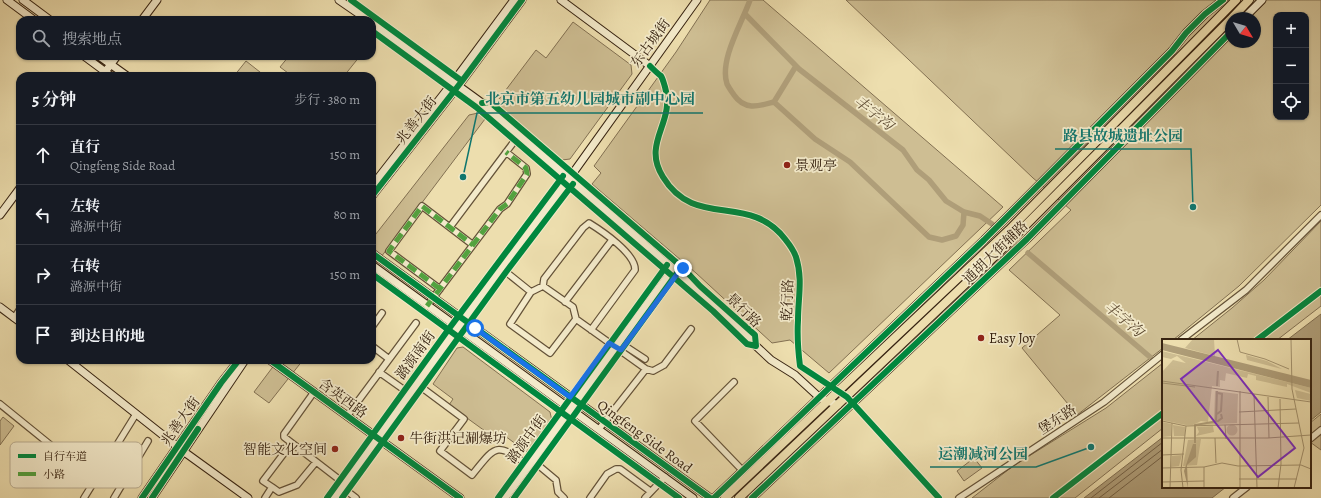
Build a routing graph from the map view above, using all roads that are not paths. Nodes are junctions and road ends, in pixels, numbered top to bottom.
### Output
1 (7, 0) edge
2 (23, 0) edge
3 (157, 0) edge
4 (340, 0) edge
5 (514, 0) edge
6 (522, 0) edge
7 (561, 0) edge
8 (697, 0) edge
9 (1223, 0) edge
10 (1236, 0) edge
11 (1249, 0) edge
12 (1262, 0) edge
13 (1237, 12) edge
14 (1250, 12) edge
15 (29, 16) edge
16 (45, 16) edge
17 (145, 16) edge
18 (362, 16) edge
19 (1225, 24) edge
20 (376, 26) edge
21 (1225, 38) edge
22 (89, 60) edge
23 (105, 60) edge
24 (114, 60) edge
25 (111, 64) junction
26 (650, 66) junction
27 (104, 72) edge
28 (107, 72) edge
29 (122, 72) edge
30 (455, 85) junction
31 (519, 135) junction
32 (506, 152) junction
33 (568, 179) junction
34 (376, 181) edge
35 (376, 191) edge
36 (16, 193) edge
37 (1321, 214) edge
38 (0, 215) edge
39 (450, 227) junction
40 (612, 240) junction
41 (474, 245) junction
42 (376, 256) edge
43 (376, 268) edge
44 (501, 268) junction
45 (673, 269) junction
46 (543, 286) junction
47 (440, 289) junction
48 (531, 292) junction
49 (433, 298) junction
50 (565, 302) junction
51 (427, 306) junction
52 (0, 307) edge
53 (382, 313) dead end
54 (16, 319) edge
55 (576, 319) junction
56 (463, 320) junction
57 (376, 321) edge
58 (416, 323) dead end
59 (458, 328) junction
60 (691, 328) dead end
61 (591, 330) junction
62 (1182, 339) edge
63 (618, 344) junction
64 (376, 349) edge
65 (1162, 355) edge
66 (389, 359) junction
67 (645, 359) dead end
68 (73, 364) edge
69 (236, 364) edge
70 (242, 364) edge
71 (276, 364) edge
72 (646, 369) junction
73 (379, 372) junction
74 (734, 382) dead end
75 (417, 384) junction
76 (314, 392) junction
77 (410, 394) junction
78 (820, 398) junction
79 (576, 401) junction
80 (828, 401) junction
81 (0, 404) edge
82 (838, 405) junction
83 (570, 408) junction
84 (136, 414) junction
85 (347, 416) junction
86 (605, 422) junction
87 (599, 430) junction
88 (1321, 430) edge
89 (377, 438) junction
90 (1311, 438) edge
91 (148, 441) dead end
92 (47, 442) edge
93 (119, 442) edge
94 (291, 444) junction
95 (180, 449) junction
96 (142, 451) edge
97 (316, 462) junction
98 (531, 463) junction
99 (743, 471) junction
100 (665, 477) junction
101 (344, 486) junction
102 (272, 487) junction
103 (90, 488) edge
104 (120, 488) edge
105 (1246, 488) edge
106 (650, 491) junction
107 (558, 492) junction
108 (245, 497) edge
109 (84, 498) edge
110 (114, 498) edge
111 (142, 498) edge
112 (152, 498) edge
113 (265, 498) edge
114 (335, 498) edge
115 (356, 498) edge
116 (460, 498) edge
117 (505, 498) edge
118 (554, 498) edge
119 (564, 498) edge
120 (590, 498) edge
121 (646, 498) edge
122 (693, 498) edge
123 (710, 498) edge
124 (714, 498) edge
125 (726, 498) edge
126 (739, 498) edge
127 (752, 498) edge
128 (959, 498) edge
129 (1233, 498) edge

1 - 15 street
2 - 16 street
3 - 17 street
4 - 18 street
5 - 30 street, 兆善大街
6 - 30 street, 兆善大街
7 - 26 street
8 - 26 street, 东古城街
9 - 78 street, 通胡大街辅路
10 - 80 main road
11 - 13 main road
12 - 14 street
19 - 82 main road
20 - 30 street, 景行路
21 - 127 street, 通胡大街辅路
22 - 27 street
23 - 25 street
24 - 25 street
25 - 28 street
25 - 29 street
26 - 33 street, 东古城街
30 - 31 street, 景行路
30 - 34 street, 兆善大街
30 - 35 street, 兆善大街
31 - 32 street
31 - 33 street, 景行路
32 - 39 street
32 - 41 street
33 - 44 street, 潞源南街
33 - 45 street, 景行路
36 - 38 street
37 - 62 street
39 - 41 street
39 - 47 street
40 - 46 street
40 - 50 street
40 - 61 street
41 - 47 street
42 - 49 street, Qingfeng Side Road
43 - 51 street
44 - 48 street
44 - 56 street, 潞源南街
45 - 63 street, 潞源中街
45 - 78 street, 景行路
46 - 48 street
46 - 50 street
47 - 49 street
48 - 55 street
49 - 51 street
49 - 56 street, Qingfeng Side Road
50 - 55 street
51 - 59 street
52 - 54 street
53 - 57 street
55 - 61 street
56 - 59 street, 潞源南街
56 - 79 street, Qingfeng Side Road
58 - 66 street
59 - 75 street, 潞源南街
59 - 83 street
60 - 72 street
61 - 63 street
63 - 67 street
63 - 72 street
63 - 79 street, 潞源中街
64 - 66 street
65 - 128 street, 堡东路
66 - 73 street
68 - 84 street
69 - 95 street, 兆善大街
70 - 95 street, 兆善大街
71 - 76 street, 含英西路
72 - 86 street
73 - 77 street
73 - 85 street
74 - 99 street
75 - 77 street, 潞源南街
75 - 98 street
76 - 85 street, 含英西路
76 - 94 street
77 - 89 street, 潞源南街
78 - 80 street, 景行路
78 - 99 street, 通胡大街辅路
79 - 83 street, 潞源中街
79 - 86 street, Qingfeng Side Road
80 - 82 street, 景行路
80 - 125 main road
81 - 92 street
82 - 126 main road
83 - 87 street
83 - 98 street, 潞源中街
84 - 93 street
84 - 95 street
85 - 89 street, 含英西路
86 - 87 street
86 - 123 street, Qingfeng Side Road
87 - 100 street
88 - 90 street
89 - 101 street, 潞源南街
89 - 116 street, 含英西路
91 - 96 street
94 - 97 street
94 - 102 street
95 - 108 street
95 - 111 street, 兆善大街
95 - 112 street, 兆善大街
97 - 101 street
97 - 102 street
98 - 107 street
98 - 117 street, 潞源中街
99 - 124 street, 通胡大街辅路
100 - 106 street
100 - 122 street
101 - 114 street, 潞源南街
101 - 115 street
102 - 113 street
103 - 109 street
104 - 110 street
105 - 129 street
106 - 120 street
106 - 121 street
107 - 118 street
107 - 119 street

